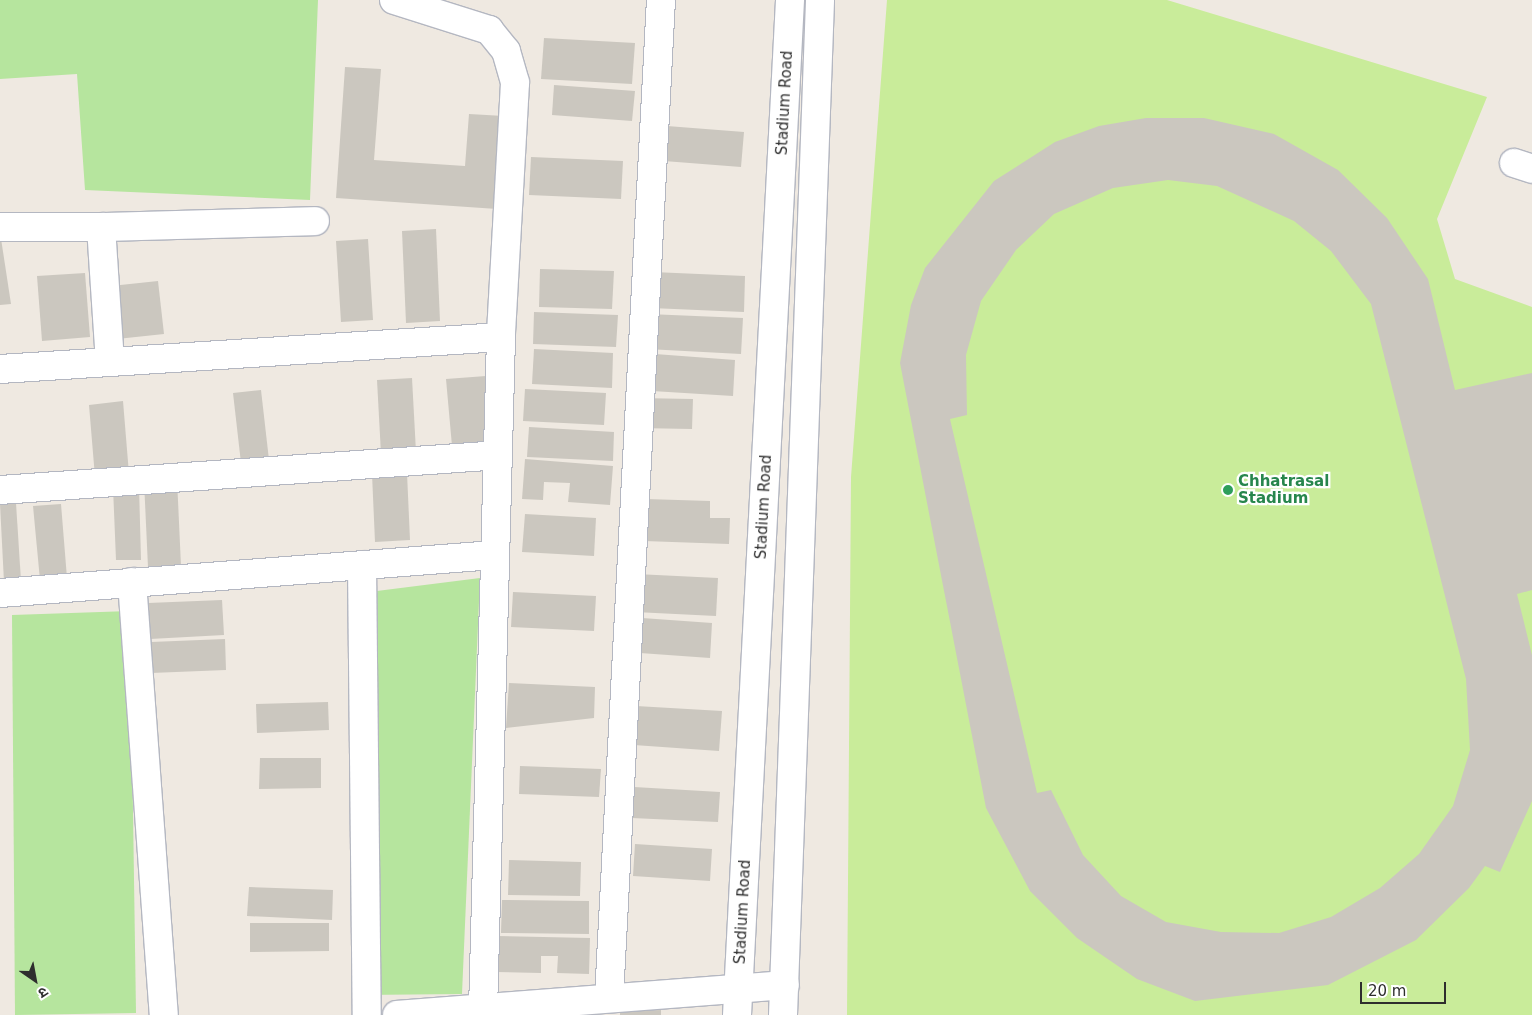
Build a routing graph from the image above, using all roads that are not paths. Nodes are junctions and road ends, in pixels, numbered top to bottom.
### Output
1 (394, 0) edge
2 (661, 0) edge
3 (790, 0) edge
4 (820, 0) edge
5 (315, 221) dead end
6 (0, 227) edge
7 (101, 227) junction
8 (501, 337) junction
9 (110, 362) junction
10 (0, 369) edge
11 (497, 455) junction
12 (0, 490) edge
13 (495, 555) junction
14 (362, 565) junction
15 (132, 582) junction
16 (0, 592) edge
17 (785, 985) junction
18 (739, 987) junction
19 (609, 998) junction
20 (483, 1009) junction
21 (164, 1015) edge
22 (367, 1015) edge
23 (397, 1015) edge
24 (737, 1015) edge
25 (783, 1015) edge

1 - 8 street
2 - 19 street
3 - 18 street, Stadium Road
4 - 17 street, Stadium Road
5 - 7 street
6 - 7 street
7 - 9 street
8 - 9 street
8 - 11 street
9 - 10 street
11 - 12 street
11 - 13 street
13 - 14 street
13 - 20 street
14 - 15 street
14 - 22 street
15 - 16 street
15 - 21 street
17 - 18 street
17 - 25 street, Stadium Road
18 - 19 street
18 - 24 street, Stadium Road
19 - 20 street
20 - 23 street

